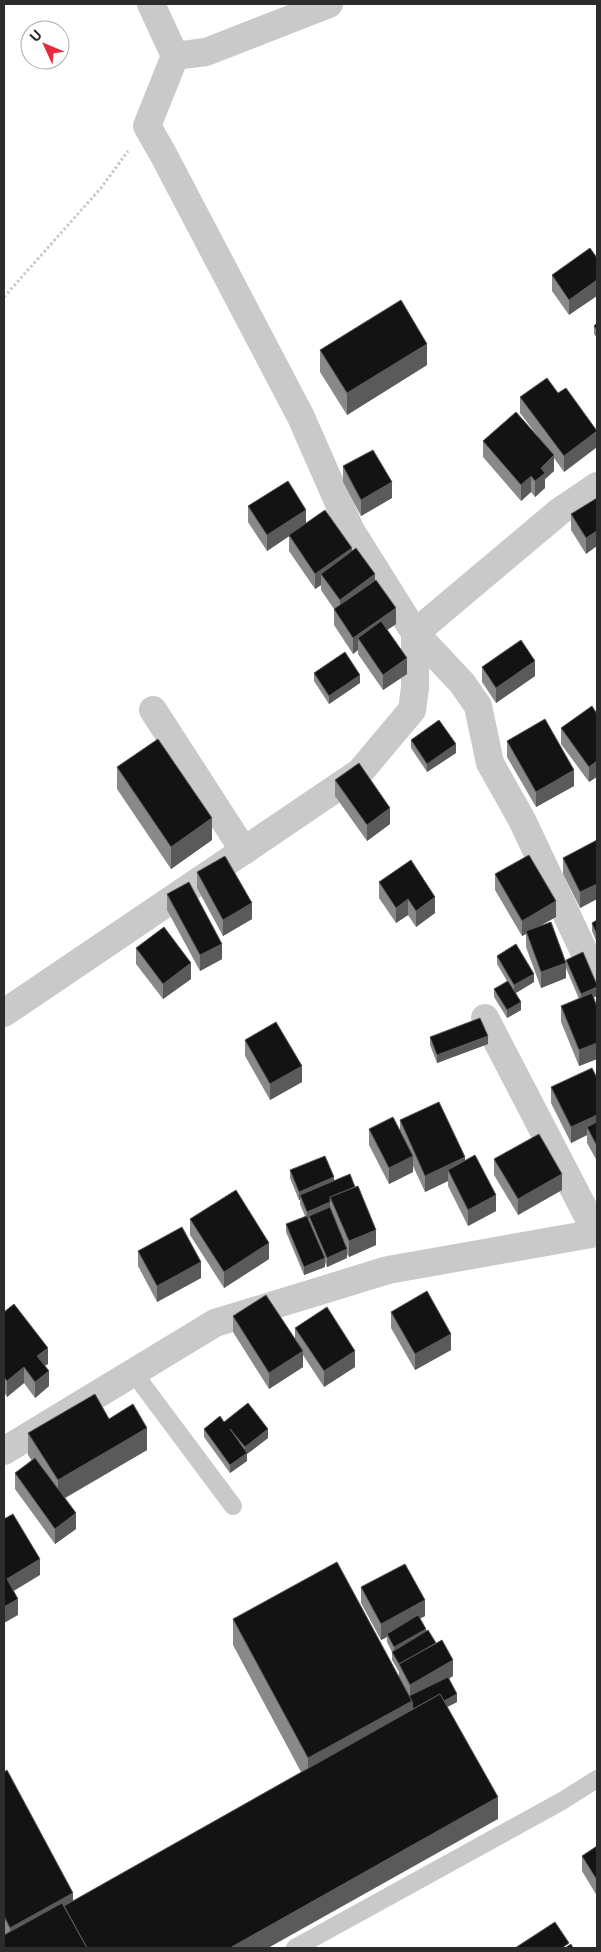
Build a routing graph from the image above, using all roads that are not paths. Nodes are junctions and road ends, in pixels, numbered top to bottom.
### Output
1 (151, 4) edge
2 (329, 4) edge
3 (175, 56) junction
4 (597, 486) edge
5 (415, 633) junction
6 (154, 710) dead end
7 (244, 851) junction
8 (597, 979) edge
9 (4, 1013) edge
10 (485, 1018) dead end
11 (596, 1232) edge
12 (133, 1372) junction
13 (4, 1451) edge
14 (233, 1506) dead end
15 (597, 1779) edge
16 (295, 1948) edge

1 - 3 street
2 - 3 street
3 - 5 street
4 - 5 street
5 - 7 street
5 - 8 street
6 - 7 street
7 - 9 street
10 - 11 street
11 - 12 street
12 - 13 street
12 - 14 lane
15 - 16 lane

